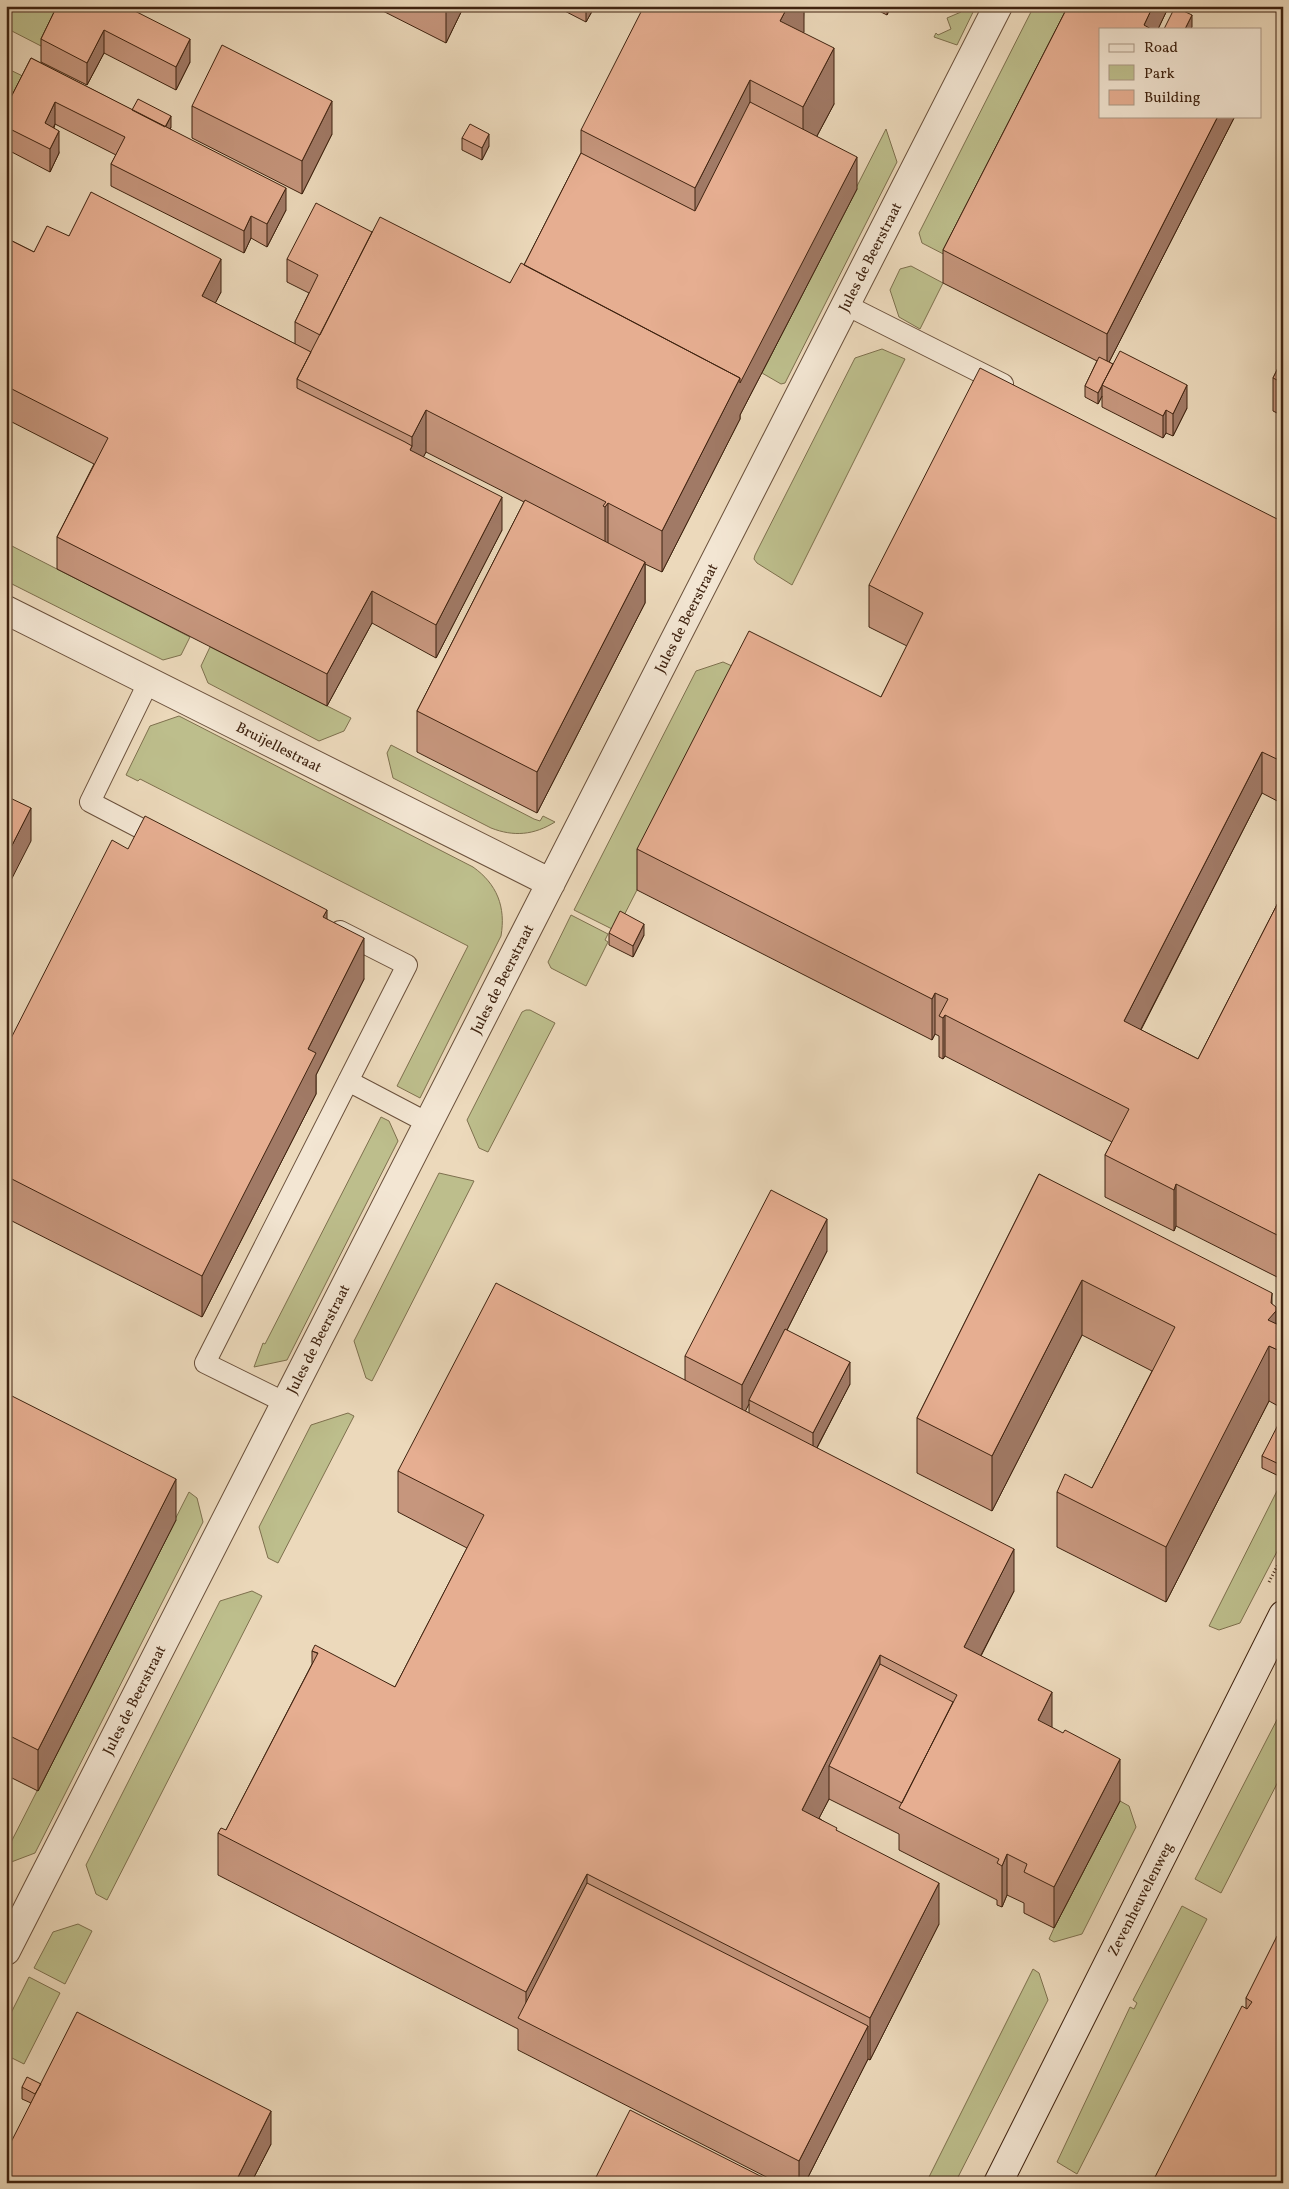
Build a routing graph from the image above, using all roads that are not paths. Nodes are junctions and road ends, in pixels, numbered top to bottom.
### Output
1 (998, 6) edge
2 (846, 305) junction
3 (1018, 391) edge
4 (6, 610) edge
5 (149, 682) junction
6 (178, 847) edge
7 (551, 883) junction
8 (327, 924) edge
9 (348, 1081) junction
10 (428, 1123) junction
11 (286, 1403) junction
12 (1283, 1615) edge
13 (6, 1951) edge
14 (998, 2183) edge

1 - 2 street, Jules de Beerstraat
2 - 3 lane
2 - 7 street, Jules de Beerstraat
4 - 5 street, Bruijellestraat
5 - 6 lane
5 - 7 street, Bruijellestraat
7 - 10 street, Jules de Beerstraat
8 - 9 lane
9 - 10 lane
9 - 11 lane
10 - 11 street, Jules de Beerstraat
11 - 13 street, Jules de Beerstraat
12 - 14 street, Zevenheuvelenweg

